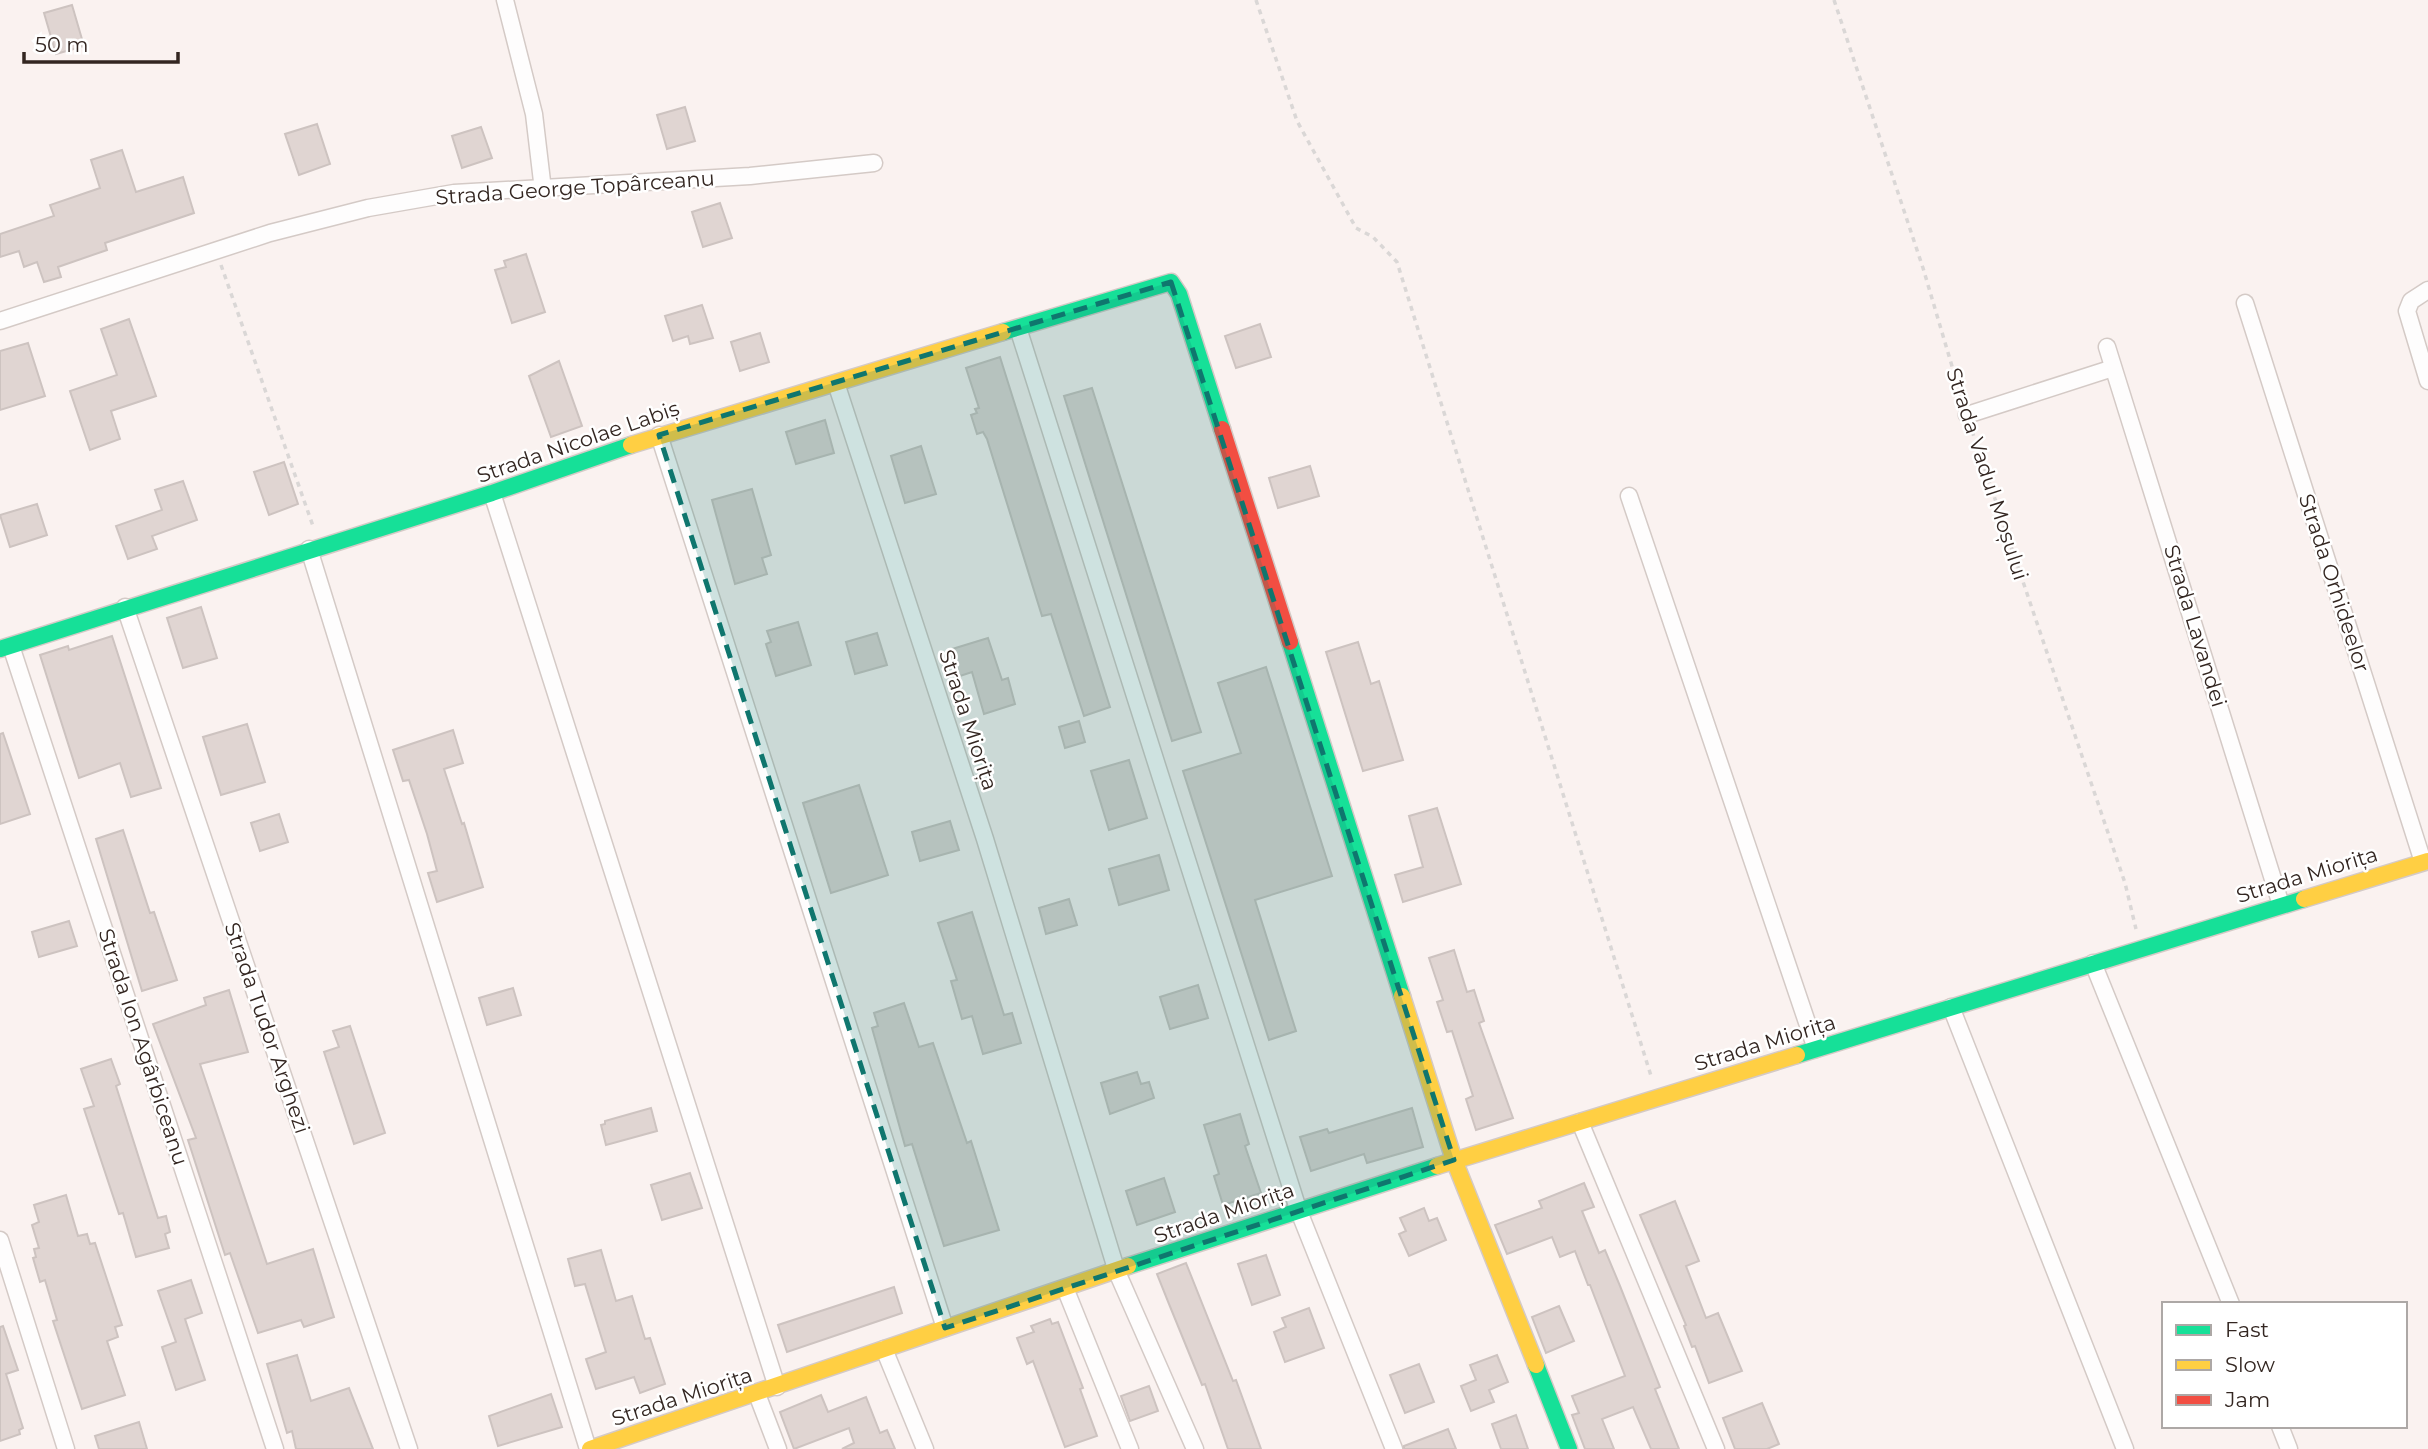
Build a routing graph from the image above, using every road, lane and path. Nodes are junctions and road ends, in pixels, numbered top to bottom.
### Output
1 (505, 0) edge
2 (1256, 0) edge
3 (1834, 0) edge
4 (874, 163) dead end
5 (543, 190) junction
6 (216, 250) junction
7 (2428, 290) edge
8 (2245, 303) dead end
9 (0, 321) edge
10 (1018, 328) junction
11 (2107, 348) dead end
12 (2113, 368) junction
13 (2428, 381) edge
14 (836, 383) junction
15 (1967, 415) junction
16 (659, 435) junction
17 (492, 493) junction
18 (1629, 496) dead end
19 (314, 547) junction
20 (125, 607) junction
21 (6, 648) edge
22 (2425, 862) edge
23 (2281, 905) junction
24 (2140, 948) junction
25 (2093, 963) junction
26 (1951, 1007) junction
27 (1816, 1049) junction
28 (1658, 1098) junction
29 (1580, 1122) junction
30 (1454, 1160) junction
31 (1298, 1209) junction
32 (0, 1240) edge
33 (1117, 1272) junction
34 (1065, 1288) junction
35 (2230, 1302) edge
36 (944, 1328) junction
37 (884, 1349) junction
38 (777, 1388) junction
39 (757, 1394) junction
40 (2281, 1428) edge
41 (630, 1443) edge
42 (66, 1449) edge
43 (275, 1449) edge
44 (410, 1449) edge
45 (589, 1449) edge
46 (779, 1449) edge
47 (925, 1449) edge
48 (1130, 1449) edge
49 (1195, 1449) edge
50 (1394, 1449) edge
51 (1569, 1449) edge
52 (1716, 1449) edge
53 (2125, 1449) edge
54 (2289, 1449) edge

1 - 5 street
2 - 28 path
3 - 15 path, Strada Vadul Moșului
4 - 5 street, Strada George Topârceanu
5 - 6 street, Strada George Topârceanu
6 - 9 street, Strada George Topârceanu
6 - 19 path
7 - 13 street
8 - 22 street, Strada Orhideelor
10 - 14 street, Strada Nicolae Labiș
10 - 30 street, Strada Nicolae Labiș
10 - 31 street
11 - 12 street, Strada Lavandei
12 - 15 street
12 - 23 street, Strada Lavandei
14 - 16 street, Strada Nicolae Labiș
14 - 33 street, Strada Miorița
15 - 24 path, Strada Vadul Moșului
16 - 17 street, Strada Nicolae Labiș
16 - 36 street
17 - 19 street, Strada Nicolae Labiș
17 - 38 street
18 - 27 street
19 - 20 street, Strada Nicolae Labiș
19 - 45 street
20 - 21 street, Strada Nicolae Labiș
20 - 44 street, Strada Tudor Arghezi
21 - 43 street, Strada Ion Agârbiceanu
22 - 23 street, Strada Miorița
23 - 24 street, Strada Miorița
24 - 25 street, Strada Miorița
25 - 26 street, Strada Miorița
25 - 35 street
26 - 27 street, Strada Miorița
26 - 53 street
27 - 28 street, Strada Miorița
28 - 29 street, Strada Miorița
29 - 30 street, Strada Miorița
29 - 52 street
30 - 31 street, Strada Miorița
30 - 51 street
31 - 33 street, Strada Miorița
31 - 50 street
32 - 42 street
33 - 34 street, Strada Miorița
33 - 49 street, Strada Miorița
34 - 36 street, Strada Miorița
34 - 48 street
36 - 37 street, Strada Miorița
37 - 38 street, Strada Miorița
37 - 47 street
38 - 39 street, Strada Miorița
39 - 41 street, Strada Miorița
39 - 46 street
40 - 54 street
41 - 45 street, Strada Miorița

